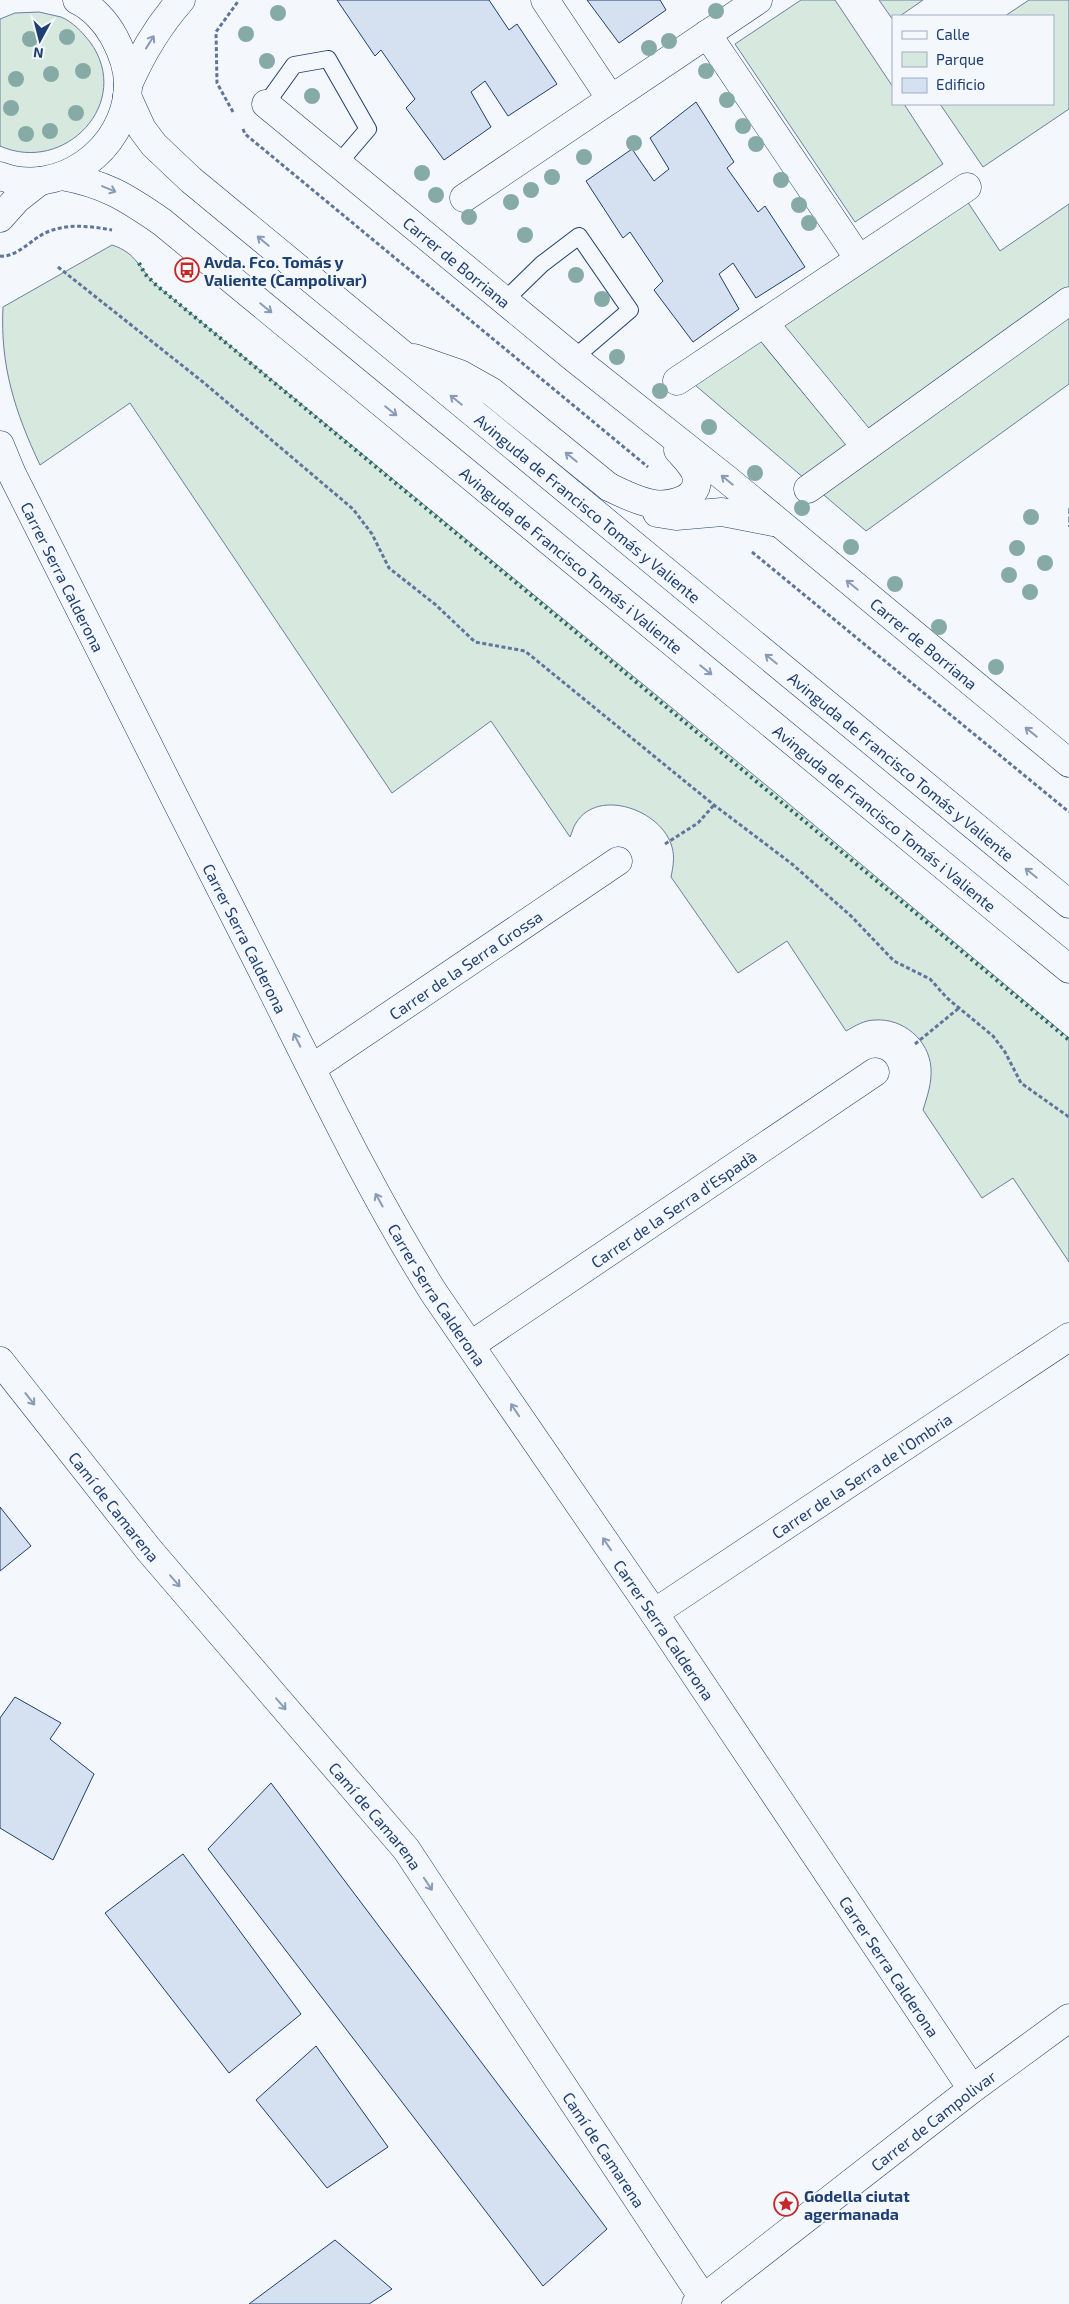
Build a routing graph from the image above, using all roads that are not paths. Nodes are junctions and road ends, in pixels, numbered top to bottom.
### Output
1 (77, 0) edge
2 (181, 0) edge
3 (545, 0) edge
4 (758, 0) edge
5 (707, 34) junction
6 (128, 91) junction
7 (611, 99) junction
8 (266, 104) joint
9 (338, 164) junction
10 (0, 176) edge
11 (51, 179) junction
12 (967, 187) dead end
13 (464, 198) dead end
14 (0, 218) edge
15 (859, 259) junction
16 (504, 301) junction
17 (1069, 301) edge
18 (764, 323) junction
19 (392, 348) junction
20 (574, 358) junction
21 (677, 381) dead end
22 (648, 418) junction
23 (0, 445) edge
24 (866, 447) junction
25 (609, 487) junction
26 (808, 489) dead end
27 (779, 524) junction
28 (1069, 763) edge
29 (618, 861) dead end
30 (1069, 904) edge
31 (1069, 969) edge
32 (312, 1068) junction
33 (875, 1072) dead end
34 (1069, 1337) edge
35 (471, 1345) junction
36 (0, 1361) edge
37 (654, 1613) junction
38 (1069, 2018) edge
39 (972, 2089) junction
40 (702, 2302) edge

1 - 6 street
6 -> 2 street
3 - 7 street
4 - 5 street
5 - 7 street
5 - 15 street
6 - 11 street
19 -> 6 street, Avinguda de Francisco Tomás y Valiente
7 - 13 street
8 - 9 street, Carrer de Borriana
8 - 9 lane
9 - 16 street, Carrer de Borriana
10 - 11 street, Avinguda de Francisco Tomás i Valiente
11 - 14 street
11 -> 31 street, Avinguda de Francisco Tomás i Valiente
12 - 15 street
15 - 18 street
16 - 20 street, Carrer de Borriana
16 - 20 lane
17 - 24 street
18 - 21 street
18 - 24 street
25 -> 19 street
30 -> 19 street, Avinguda de Francisco Tomás y Valiente
20 - 22 street, Carrer de Borriana
22 - 25 street, Carrer de Borriana
27 -> 22 street, Carrer de Borriana
32 -> 23 street, Carrer Serra Calderona
24 - 26 street
25 - 27 street, Carrer de Borriana
28 -> 27 street, Carrer de Borriana
29 - 32 street, Carrer de la Serra Grossa
35 -> 32 street, Carrer Serra Calderona
33 - 35 street, Carrer de la Serra d'Espadà
34 - 37 street, Carrer de la Serra de l’Ombria
37 -> 35 street, Carrer Serra Calderona
36 -> 40 street, Camí de Camarena
37 - 39 street, Carrer Serra Calderona
38 - 39 street, Carrer de Campolivar
39 - 40 street, Carrer de Campolivar

